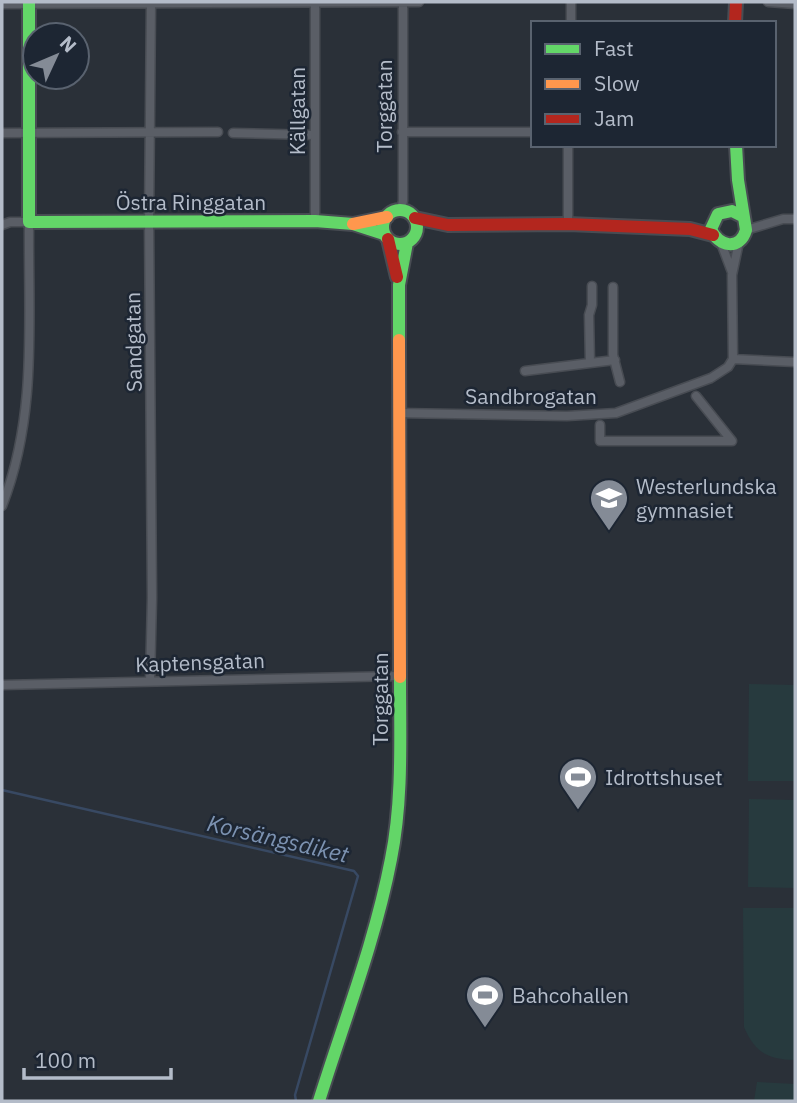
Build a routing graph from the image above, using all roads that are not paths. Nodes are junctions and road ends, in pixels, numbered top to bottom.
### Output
1 (29, 2) edge
2 (151, 2) edge
3 (315, 2) edge
4 (403, 2) edge
5 (419, 2) edge
6 (571, 2) edge
7 (736, 2) edge
8 (768, 2) edge
9 (2, 4) edge
10 (795, 4) edge
11 (571, 21) edge
12 (736, 21) edge
13 (150, 131) junction
14 (218, 132) dead end
15 (402, 132) junction
16 (531, 132) edge
17 (2, 133) edge
18 (233, 133) dead end
19 (27, 134) junction
20 (314, 135) junction
21 (568, 147) edge
22 (736, 147) edge
23 (738, 180) junction
24 (401, 209) junction
25 (720, 213) junction
26 (387, 216) junction
27 (742, 216) junction
28 (415, 218) junction
29 (795, 219) edge
30 (149, 221) junction
31 (315, 221) junction
32 (29, 222) junction
33 (353, 224) junction
34 (568, 224) junction
35 (2, 225) edge
36 (448, 225) junction
37 (690, 229) junction
38 (743, 236) junction
39 (386, 237) junction
40 (717, 239) junction
41 (411, 240) junction
42 (732, 275) junction
43 (399, 285) junction
44 (592, 286) dead end
45 (613, 287) dead end
46 (733, 359) junction
47 (615, 360) junction
48 (795, 362) edge
49 (590, 363) junction
50 (525, 371) dead end
51 (620, 382) dead end
52 (696, 396) dead end
53 (399, 413) junction
54 (600, 425) dead end
55 (2, 506) edge
56 (399, 676) junction
57 (150, 681) junction
58 (2, 685) edge
59 (318, 1101) edge

1 - 2 street
1 - 9 street
1 - 19 street
2 - 3 street
2 - 13 street, Sandgatan
3 - 4 street
3 - 20 street, Källgatan
4 - 5 street
4 - 15 street, Torggatan
6 - 11 street
7 - 12 street
8 - 10 street
13 - 14 street
13 - 19 street
13 - 30 street, Sandgatan
15 - 16 street
15 - 24 street, Torggatan
17 - 19 street
18 - 20 street
19 - 32 street
20 - 31 street, Källgatan
21 - 34 street
22 - 23 street
23 - 25 street
23 - 27 street
24 - 26 street
24 - 28 street
25 - 27 street
25 - 37 street
25 - 40 street
26 - 33 street, Östra Ringgatan
26 - 39 street
27 - 38 street
28 - 36 street
28 - 41 street
29 - 38 street
30 - 31 street, Östra Ringgatan
30 - 32 street, Östra Ringgatan
30 - 57 street, Sandgatan
31 - 33 street, Östra Ringgatan
32 - 35 street
32 - 55 street
33 - 39 street, Östra Ringgatan
34 - 36 street
34 - 37 street
36 - 41 street
37 - 40 street
38 - 40 street
38 - 42 street
39 - 41 street
39 - 43 street, Torggatan
40 - 42 street
41 - 43 street, Torggatan
42 - 46 street
43 - 53 street, Torggatan
44 - 49 street
45 - 47 street
46 - 48 street
46 - 53 street, Sandbrogatan
47 - 49 street
47 - 51 street
49 - 50 street
52 - 54 street
53 - 56 street, Torggatan
56 - 57 street, Kaptensgatan
56 - 59 street, Torggatan
57 - 58 street, Kaptensgatan

